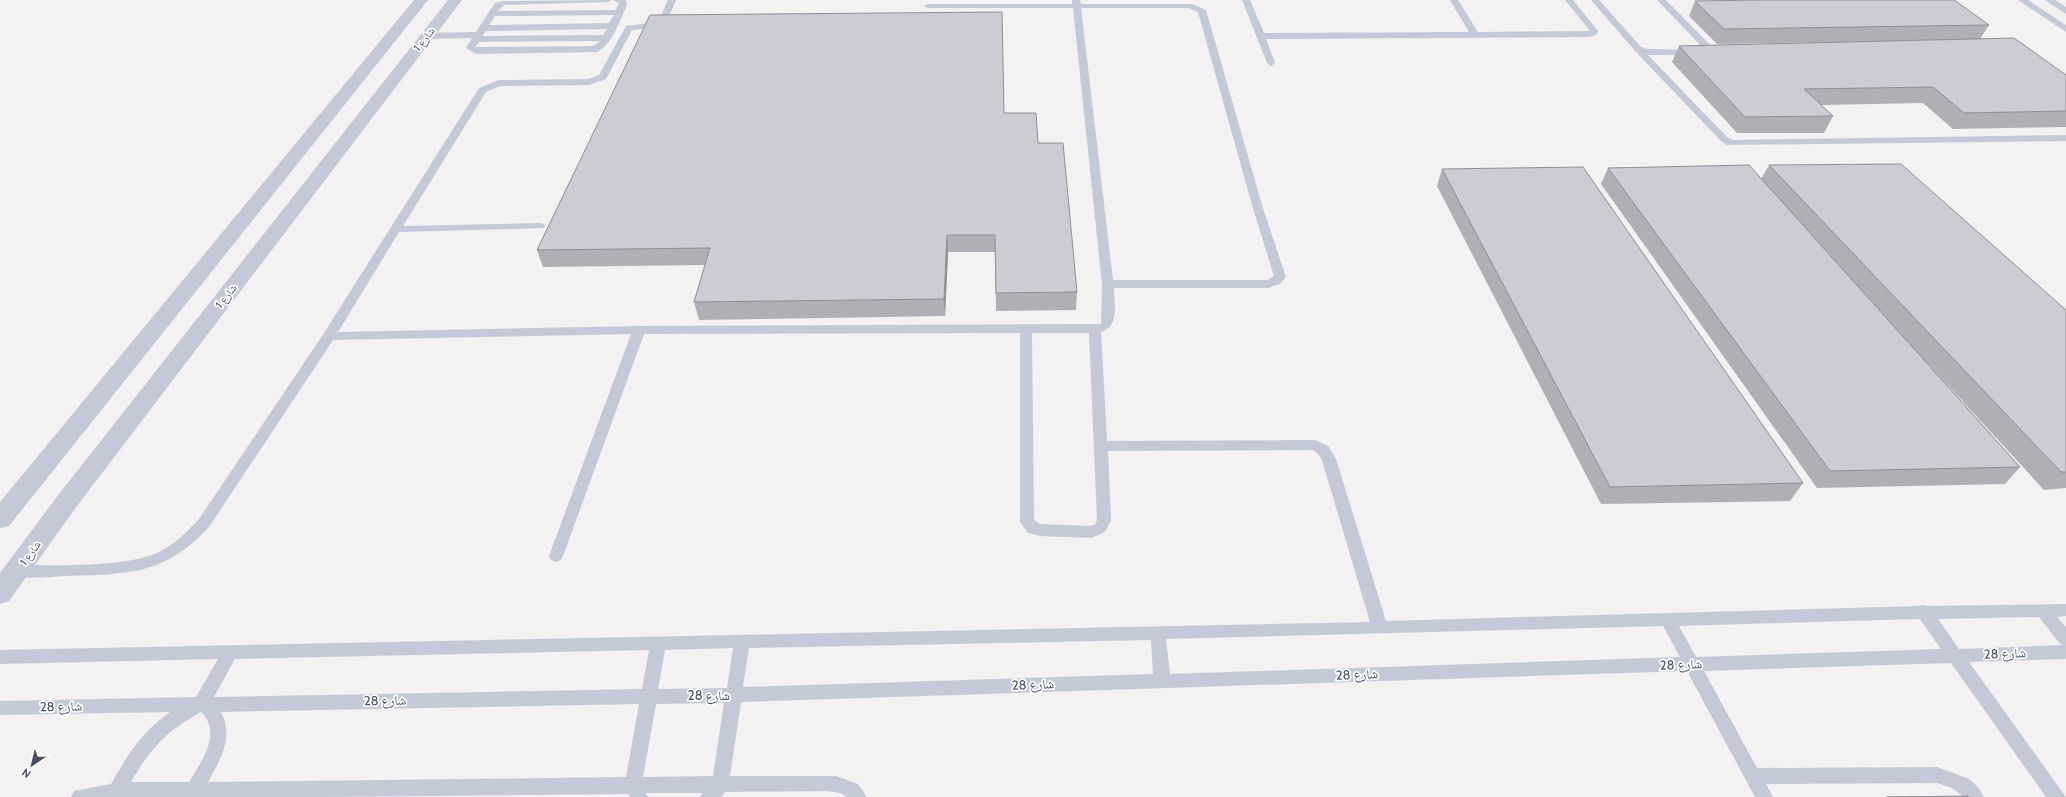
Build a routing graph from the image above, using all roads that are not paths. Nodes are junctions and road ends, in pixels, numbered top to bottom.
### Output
1 (421, 0) edge
2 (455, 0) edge
3 (608, 0) edge
4 (619, 0) edge
5 (672, 0) edge
6 (1246, 0) edge
7 (1454, 0) edge
8 (1569, 0) edge
9 (1595, 0) edge
10 (1661, 0) edge
11 (2022, 0) edge
12 (2049, 0) edge
13 (1050, 3) edge
14 (1076, 3) edge
15 (928, 6) dead end
16 (2066, 11) edge
17 (620, 12) junction
18 (492, 14) junction
19 (613, 26) junction
20 (2066, 30) edge
21 (479, 34) junction
22 (1475, 35) junction
23 (427, 36) junction
24 (1259, 36) junction
25 (1638, 49) junction
26 (1271, 63) dead end
27 (2066, 138) edge
28 (540, 226) dead end
29 (396, 228) junction
30 (1108, 284) junction
31 (1026, 329) junction
32 (1095, 329) junction
33 (639, 330) junction
34 (329, 336) junction
35 (1100, 446) junction
36 (0, 519) edge
37 (556, 556) dead end
38 (8, 572) edge
39 (0, 593) edge
40 (2043, 610) junction
41 (2066, 610) edge
42 (1923, 611) junction
43 (1668, 621) junction
44 (1380, 628) junction
45 (1158, 633) junction
46 (2066, 639) edge
47 (742, 641) junction
48 (658, 644) junction
49 (230, 652) junction
50 (2066, 652) edge
51 (1954, 655) junction
52 (0, 657) edge
53 (1691, 664) junction
54 (1162, 680) junction
55 (649, 695) junction
56 (735, 695) junction
57 (202, 703) junction
58 (0, 708) edge
59 (1753, 776) junction
60 (116, 791) junction
61 (193, 791) junction
62 (714, 791) edge
63 (636, 792) edge
64 (80, 797) edge
65 (858, 797) edge
66 (1764, 797) edge
67 (1975, 797) edge
68 (2057, 797) edge

1 - 36 street
2 - 23 street, شارع 1
3 - 18 lane
4 - 17 lane
5 - 29 lane
6 - 24 lane
7 - 22 lane
8 - 22 lane
9 - 25 lane
10 - 25 lane
11 - 20 lane
12 - 16 lane
13 - 14 lane
13 - 15 lane
14 - 30 lane
14 - 30 lane
17 - 18 lane
17 - 19 lane
18 - 21 lane
19 - 21 lane
19 - 21 lane
21 - 23 lane
22 - 24 lane
23 - 38 street, شارع 1
24 - 26 lane
25 - 27 lane
28 - 29 lane
29 - 34 lane
30 - 32 lane
31 - 32 lane
31 - 33 lane
31 - 35 lane
32 - 35 lane
33 - 34 lane
33 - 37 lane
34 - 38 lane
35 - 44 lane
38 - 39 street, شارع 1
40 - 41 lane
40 - 42 lane
40 - 46 lane
42 - 43 lane
42 - 51 lane
43 - 44 lane
43 - 53 lane
44 - 45 lane
45 - 47 lane
45 - 54 lane
47 - 48 lane
47 - 56 lane
48 - 49 lane
48 - 55 lane
49 - 52 lane
49 - 57 lane
50 - 51 lane, شارع 28
51 - 53 lane, شارع 28
51 - 68 lane
53 - 54 lane, شارع 28
53 - 59 lane
54 - 56 lane, شارع 28
55 - 56 lane, شارع 28
55 - 57 lane, شارع 28
55 - 63 lane
56 - 62 lane
57 - 58 lane, شارع 28
57 - 60 lane
57 - 61 lane
59 - 66 lane
59 - 67 lane
60 - 61 lane
60 - 64 lane
61 - 63 lane
62 - 63 lane
62 - 65 lane

